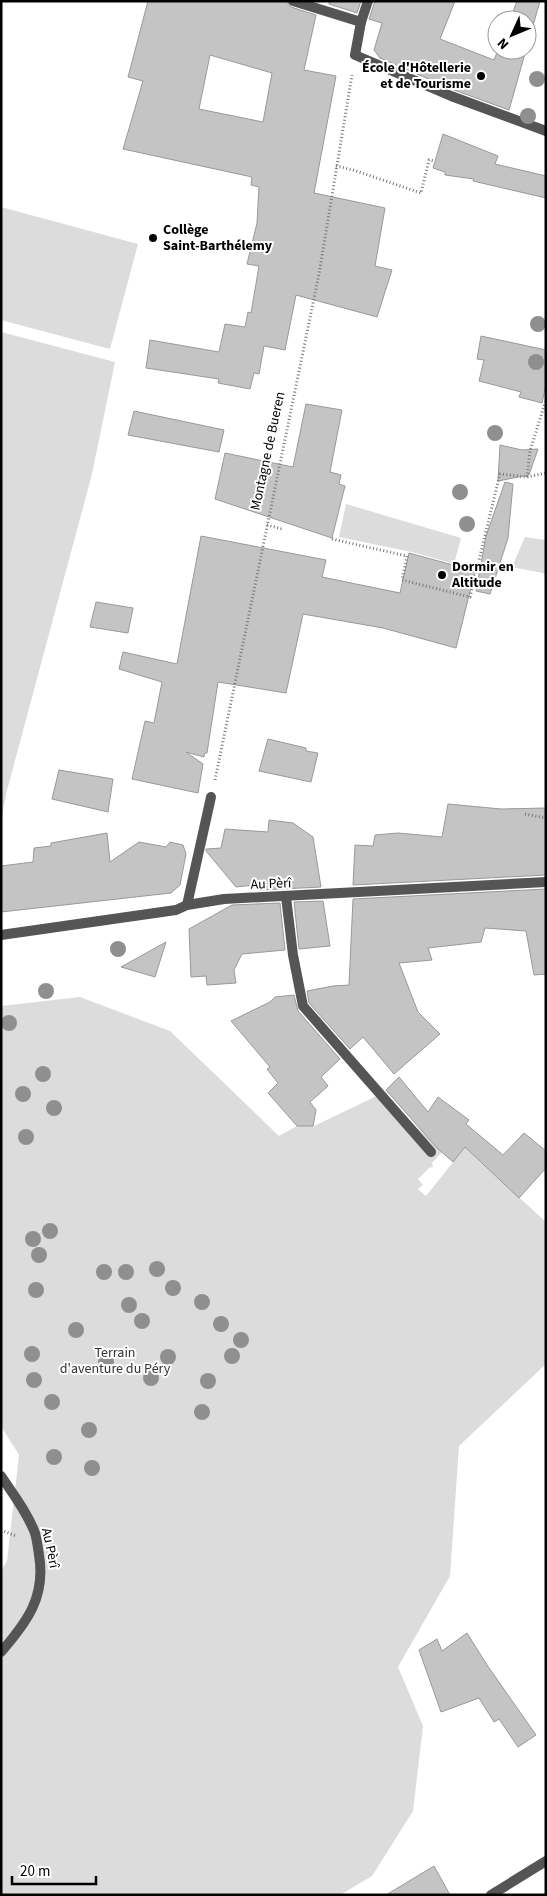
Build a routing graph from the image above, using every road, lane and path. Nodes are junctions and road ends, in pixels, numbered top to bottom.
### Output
1 (292, 1) edge
2 (368, 1) edge
3 (361, 22) junction
4 (355, 54) junction
5 (546, 131) edge
6 (435, 161) dead end
7 (336, 166) junction
8 (546, 400) edge
9 (546, 473) edge
10 (527, 476) junction
11 (267, 525) junction
12 (282, 529) dead end
13 (332, 539) dead end
14 (211, 797) joint
15 (526, 814) dead end
16 (546, 818) edge
17 (546, 882) edge
18 (286, 897) junction
19 (187, 905) junction
20 (1, 935) edge
21 (431, 1152) dead end
22 (1, 1476) edge
23 (1, 1652) edge
24 (546, 1861) edge
25 (491, 1895) edge

1 - 3 street
2 - 3 street
3 - 4 street
4 - 5 street
4 - 7 path, Montagne de Bueren
6 - 7 path
7 - 11 path, Montagne de Bueren
8 - 10 path
9 - 10 path
10 - 13 path
11 - 12 path
11 - 14 path, Montagne de Bueren
14 - 19 street
15 - 16 path
17 - 18 street, Au Pèrî
18 - 19 street, Au Pèrî
18 - 21 street
19 - 20 street, Au Pèrî
22 - 23 street, Au Pèrî
24 - 25 street

